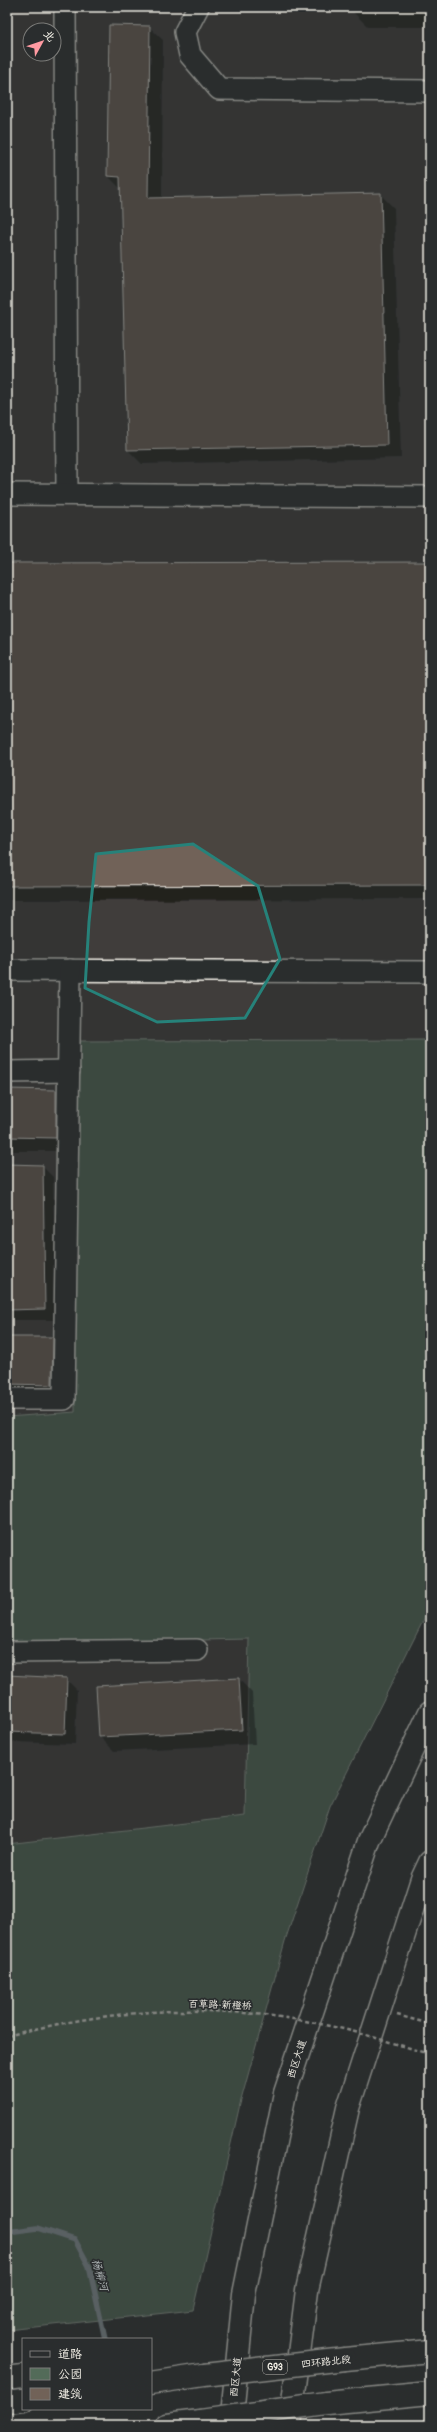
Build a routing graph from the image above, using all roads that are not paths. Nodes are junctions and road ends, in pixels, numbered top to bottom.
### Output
1 (65, 7) edge
2 (198, 7) edge
3 (430, 91) edge
4 (7, 494) edge
5 (67, 494) junction
6 (430, 496) edge
7 (7, 970) edge
8 (70, 970) junction
9 (430, 972) edge
10 (69, 1071) junction
11 (7, 1072) edge
12 (7, 1399) edge
13 (197, 1650) dead end
14 (7, 1652) edge
15 (430, 1712) edge
16 (430, 1862) edge
17 (430, 2351) edge
18 (152, 2375) edge
19 (22, 2376) edge
20 (204, 2376) junction
21 (7, 2378) edge
22 (152, 2383) edge
23 (430, 2393) edge
24 (22, 2400) edge
25 (7, 2402) edge
26 (167, 2425) edge
27 (231, 2425) edge
28 (290, 2425) edge

1 - 5 street
2 - 3 street
4 - 5 street
5 - 6 street
7 - 8 street
8 - 9 street
8 - 10 street
10 - 11 street
10 - 12 street
13 - 14 street
15 - 27 main road, 西区大道
16 - 28 main road
17 - 20 main road, 四环路北段 / G93, bridge
18 - 20 main road
19 - 21 main road
20 - 22 main road, 四环路北段 / G93
23 - 26 main road, bridge
24 - 25 main road

